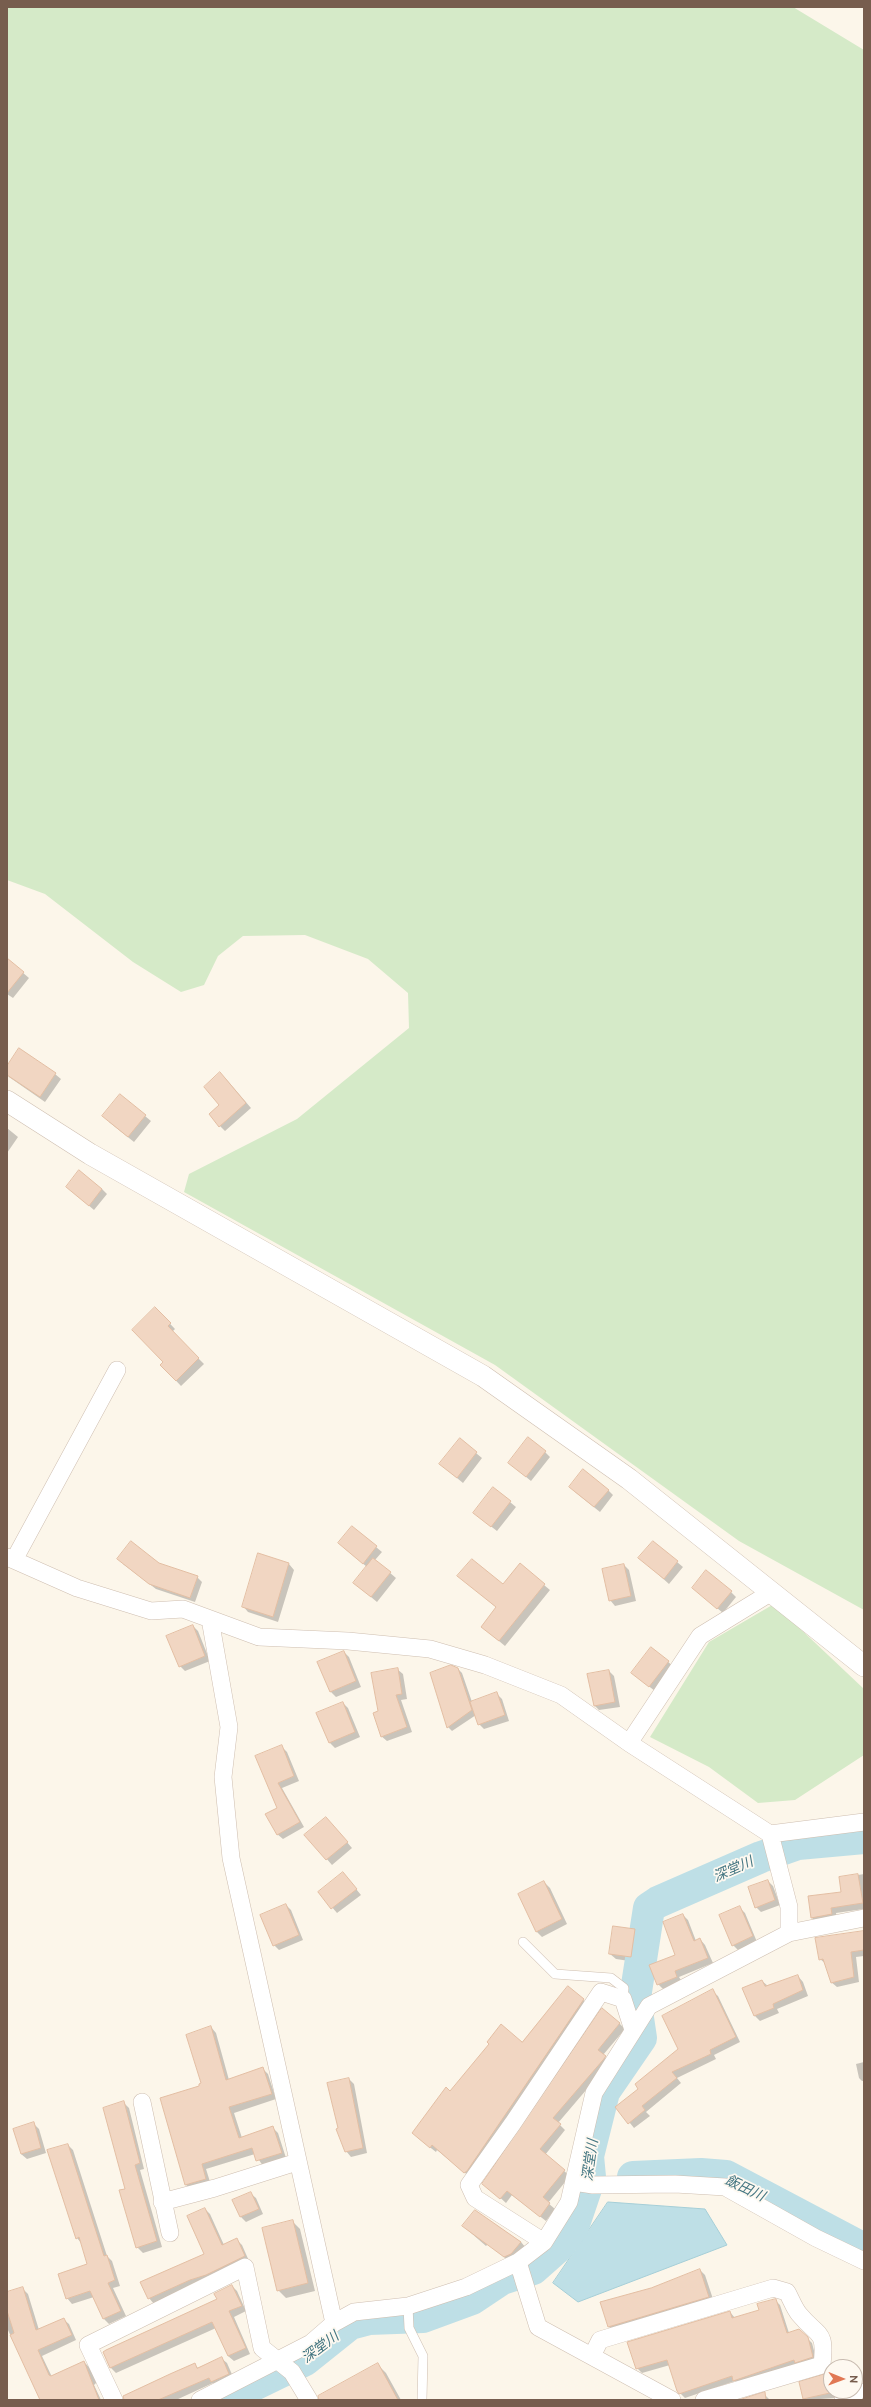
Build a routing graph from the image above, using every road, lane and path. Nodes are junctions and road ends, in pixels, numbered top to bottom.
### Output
1 (7, 1101) edge
2 (117, 1370) dead end
3 (10, 1559) edge
4 (770, 1593) junction
5 (210, 1619) junction
6 (864, 1666) edge
7 (629, 1743) junction
8 (864, 1822) edge
9 (770, 1834) junction
10 (864, 1918) edge
11 (789, 1932) junction
12 (523, 1942) dead end
13 (623, 1999) junction
14 (633, 2030) junction
15 (142, 2102) dead end
16 (297, 2162) junction
17 (582, 2184) junction
18 (162, 2202) junction
19 (170, 2233) dead end
20 (544, 2242) junction
21 (864, 2261) edge
22 (518, 2262) junction
23 (408, 2306) junction
24 (334, 2323) junction
25 (592, 2356) junction
26 (278, 2360) junction
27 (114, 2400) edge
28 (200, 2400) edge
29 (309, 2400) edge
30 (422, 2400) edge
31 (672, 2400) edge
32 (704, 2400) edge

1 - 4 street
2 - 3 street
3 - 5 street
4 - 6 street
4 - 7 street
5 - 7 street
5 - 16 street
7 - 9 street
8 - 9 street
9 - 11 street
10 - 11 street
11 - 14 street
12 - 13 lane
13 - 14 street
13 - 20 street
14 - 17 street
15 - 18 street
16 - 18 street
16 - 24 street
17 - 20 street
17 - 21 street
18 - 19 street
20 - 22 street
22 - 23 street
22 - 25 street
23 - 24 street
23 - 30 lane
24 - 26 street
25 - 31 street
25 - 32 street
26 - 27 street
26 - 28 street
26 - 29 street

